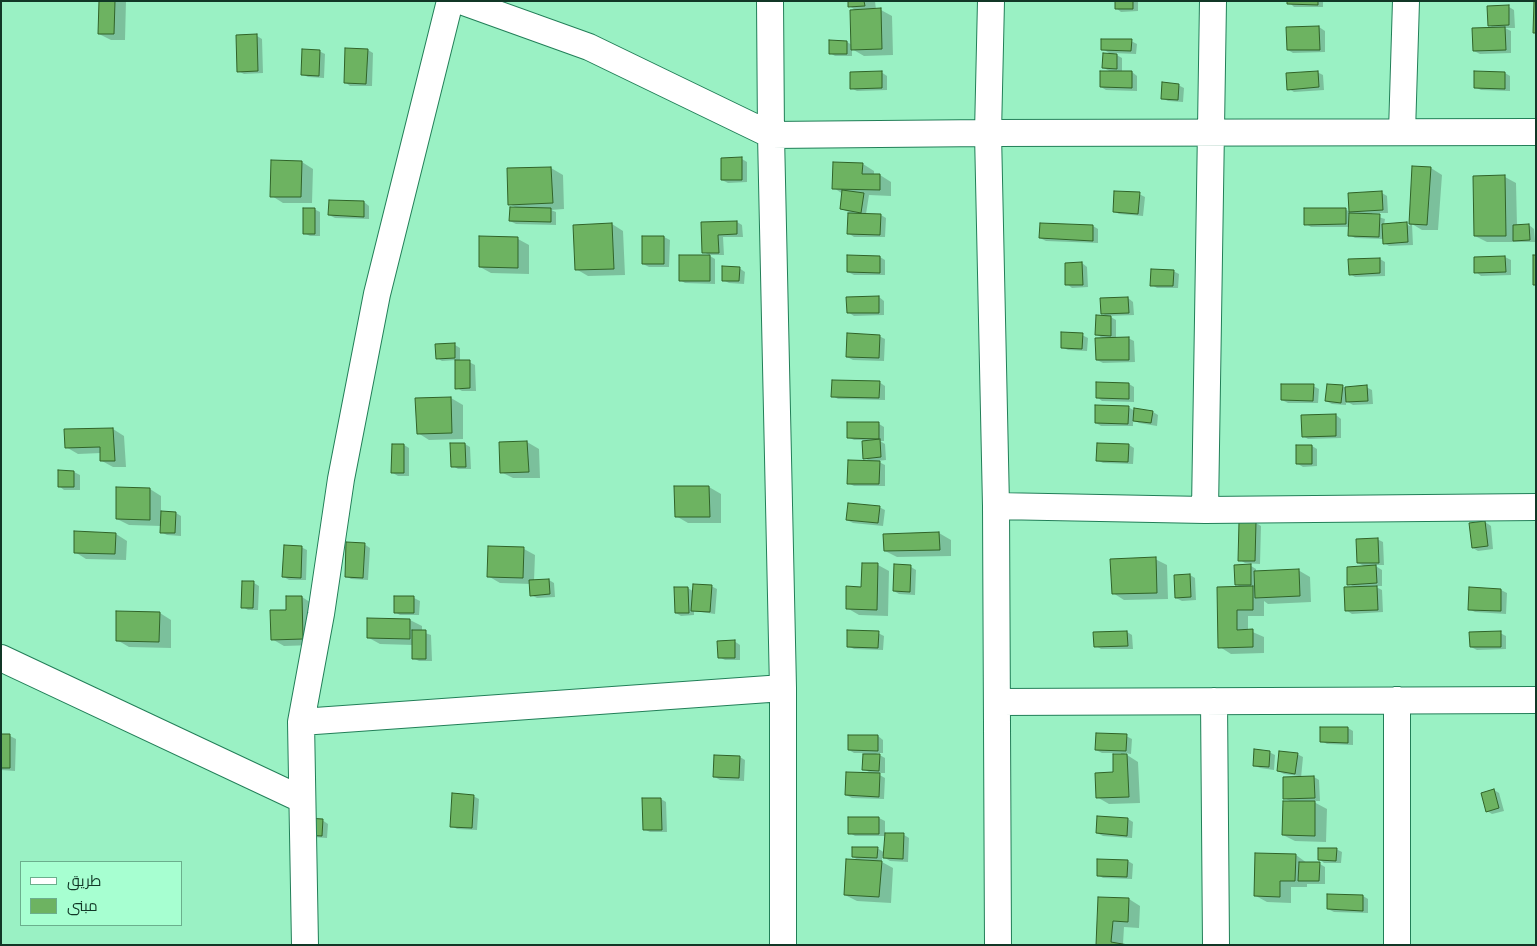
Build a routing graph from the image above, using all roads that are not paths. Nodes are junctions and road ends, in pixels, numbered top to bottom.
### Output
1 (450, 1) edge
2 (461, 1) edge
3 (770, 1) edge
4 (991, 1) edge
5 (1213, 1) edge
6 (1406, 1) edge
7 (1402, 132) junction
8 (1536, 132) edge
9 (988, 133) junction
10 (1211, 134) junction
11 (771, 136) junction
12 (996, 506) junction
13 (1536, 506) edge
14 (1205, 510) junction
15 (1, 658) edge
16 (783, 688) junction
17 (1397, 700) junction
18 (1536, 700) edge
19 (1214, 701) junction
20 (997, 702) junction
21 (300, 722) junction
22 (300, 800) junction
23 (305, 945) edge
24 (783, 945) edge
25 (998, 945) edge
26 (1216, 945) edge
27 (1397, 945) edge

1 - 21 street
2 - 11 street
3 - 11 street
4 - 9 street
5 - 10 street
6 - 7 street
7 - 8 street
7 - 10 street
9 - 10 street
9 - 11 street
9 - 12 street
10 - 14 street
11 - 16 street
12 - 14 street
12 - 20 street
13 - 14 street
15 - 22 street
16 - 21 street
16 - 24 street
17 - 18 street
17 - 19 street
17 - 27 street
19 - 20 street
19 - 26 street
20 - 25 street
21 - 22 street
22 - 23 street

